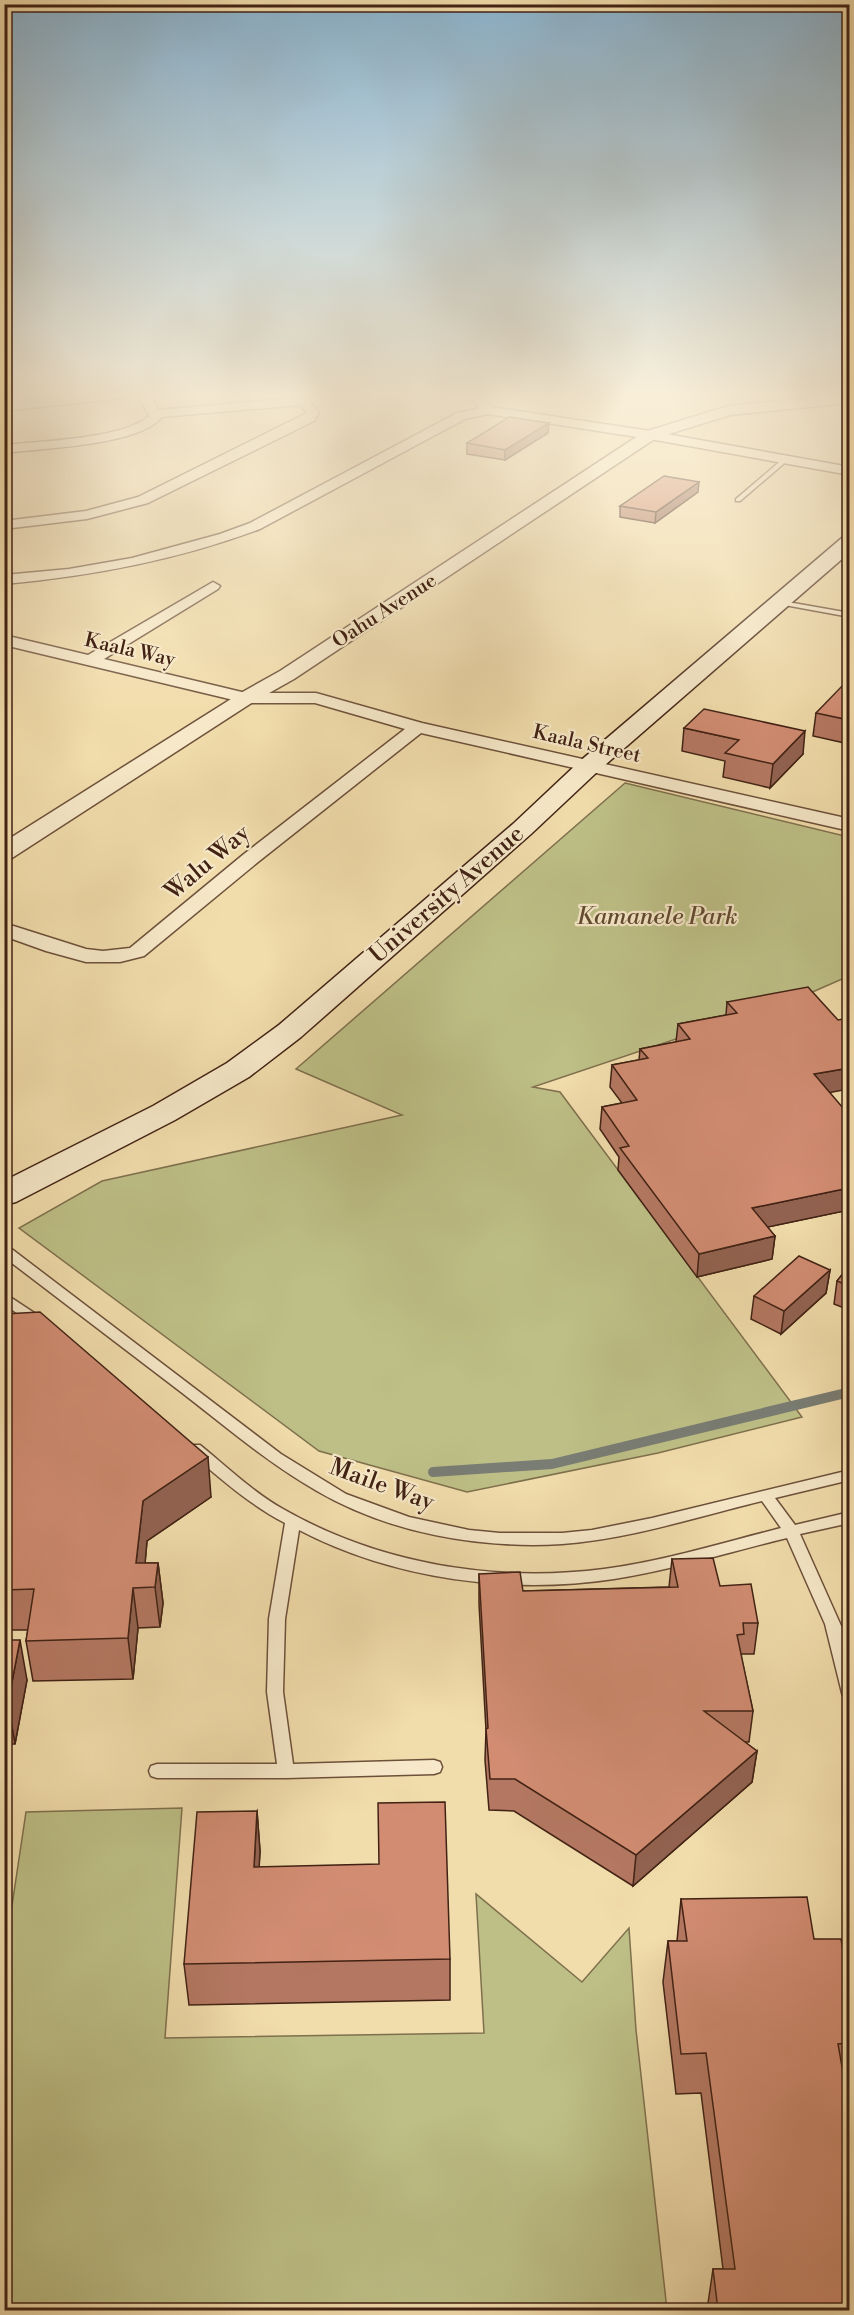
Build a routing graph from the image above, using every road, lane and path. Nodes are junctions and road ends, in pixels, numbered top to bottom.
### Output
1 (136, 502) edge
2 (300, 502) edge
3 (549, 502) edge
4 (4, 525) edge
5 (849, 541) edge
6 (4, 580) edge
7 (213, 586) dead end
8 (779, 602) junction
9 (849, 615) edge
10 (4, 640) edge
11 (90, 661) junction
12 (287, 675) junction
13 (246, 698) junction
14 (316, 698) junction
15 (418, 727) junction
16 (588, 767) junction
17 (849, 825) edge
18 (4, 853) edge
19 (4, 929) edge
20 (4, 1195) edge
21 (4, 1250) edge
22 (4, 1297) edge
23 (50, 1330) edge
24 (184, 1439) edge
25 (849, 1475) edge
26 (765, 1495) junction
27 (849, 1517) edge
28 (293, 1521) junction
29 (791, 1531) junction
30 (843, 1634) edge
31 (849, 1693) edge
32 (434, 1767) dead end
33 (157, 1771) dead end
34 (286, 1771) junction

1 - 4 street
2 - 6 street
3 - 12 street, Oahu Avenue
5 - 8 main road, University Avenue
7 - 11 street
8 - 9 lane
8 - 16 main road, University Avenue
10 - 11 street, Kaala Way
11 - 13 street, Kaala Way
12 - 13 street, Oahu Avenue
12 - 14 street, Kaala Street
13 - 14 street, Kaala Street
13 - 18 street, Oahu Avenue
14 - 15 street, Kaala Street
15 - 16 street, Kaala Street
15 - 19 street, Walu Way
16 - 17 street, Kaala Street
16 - 20 main road, University Avenue
21 - 26 lane, Maile Way
22 - 23 lane
24 - 28 lane
25 - 26 lane, Maile Way
26 - 29 lane
27 - 29 lane
28 - 29 lane
28 - 34 lane
29 - 30 lane
30 - 31 lane
32 - 34 lane
33 - 34 lane

